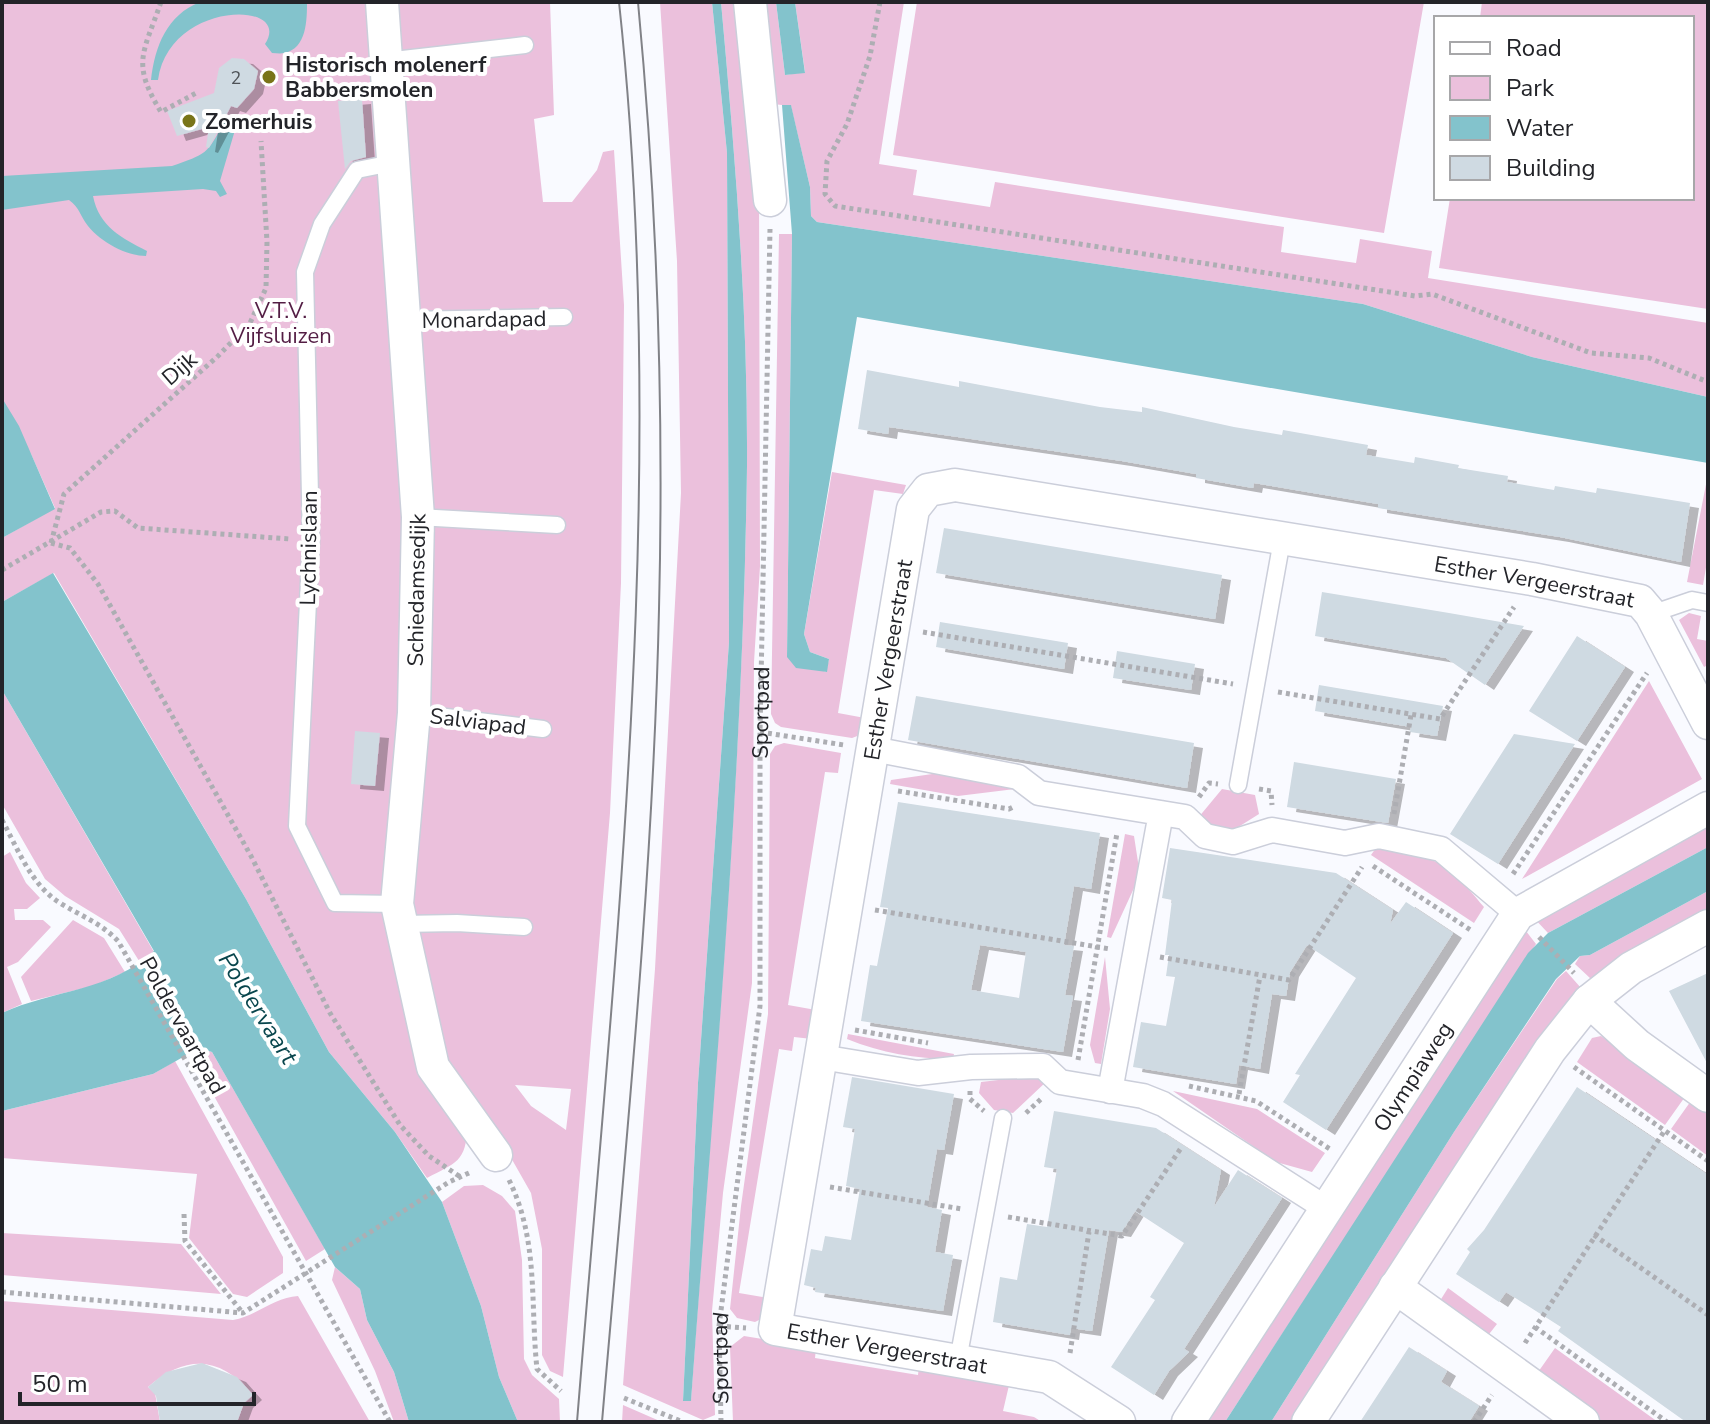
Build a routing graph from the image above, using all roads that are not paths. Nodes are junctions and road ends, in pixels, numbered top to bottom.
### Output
1 (382, 2) edge
2 (750, 2) edge
3 (525, 45) dead end
4 (385, 61) junction
5 (392, 163) junction
6 (770, 200) road end
7 (564, 317) dead end
8 (405, 320) junction
9 (418, 517) junction
10 (557, 525) dead end
11 (1282, 540) junction
12 (1708, 603) edge
13 (1651, 614) junction
14 (414, 713) junction
15 (1708, 723) edge
16 (543, 729) dead end
17 (873, 749) junction
18 (1238, 785) dead end
19 (1708, 808) edge
20 (1161, 813) junction
21 (399, 914) junction
22 (1518, 915) junction
23 (1708, 926) edge
24 (524, 927) dead end
25 (1589, 1001) junction
26 (821, 1057) junction
27 (1110, 1091) junction
28 (1708, 1096) edge
29 (1003, 1118) dead end
30 (496, 1155) road end
31 (1327, 1209) junction
32 (1395, 1287) junction
33 (958, 1360) junction
34 (1119, 1422) edge
35 (1188, 1422) edge
36 (1308, 1422) edge
37 (1583, 1422) edge

1 - 4 street, Schiedamsedijk
2 - 6 street
3 - 4 lane
4 - 5 street, Schiedamsedijk
5 - 8 street, Schiedamsedijk
5 - 21 lane, Lychnislaan
7 - 8 lane, Monardapad
8 - 9 street, Schiedamsedijk
9 - 10 lane
9 - 14 street, Schiedamsedijk
11 - 13 street, Esther Vergeerstraat
11 - 17 street, Esther Vergeerstraat
11 - 18 lane
12 - 13 lane
13 - 15 street, Esther Vergeerstraat
14 - 16 lane, Salviapad
14 - 21 street, Schiedamsedijk
17 - 20 street
17 - 26 street, Esther Vergeerstraat
19 - 22 street, Olympiaweg
20 - 22 street
20 - 27 street
21 - 24 lane
21 - 30 street, Schiedamsedijk
22 - 31 street, Olympiaweg
23 - 25 street
25 - 28 street
25 - 32 street
26 - 27 street
26 - 33 street, Esther Vergeerstraat
27 - 31 street
29 - 33 lane
31 - 35 street, Olympiaweg
32 - 36 street
32 - 37 street
33 - 34 street, Esther Vergeerstraat

